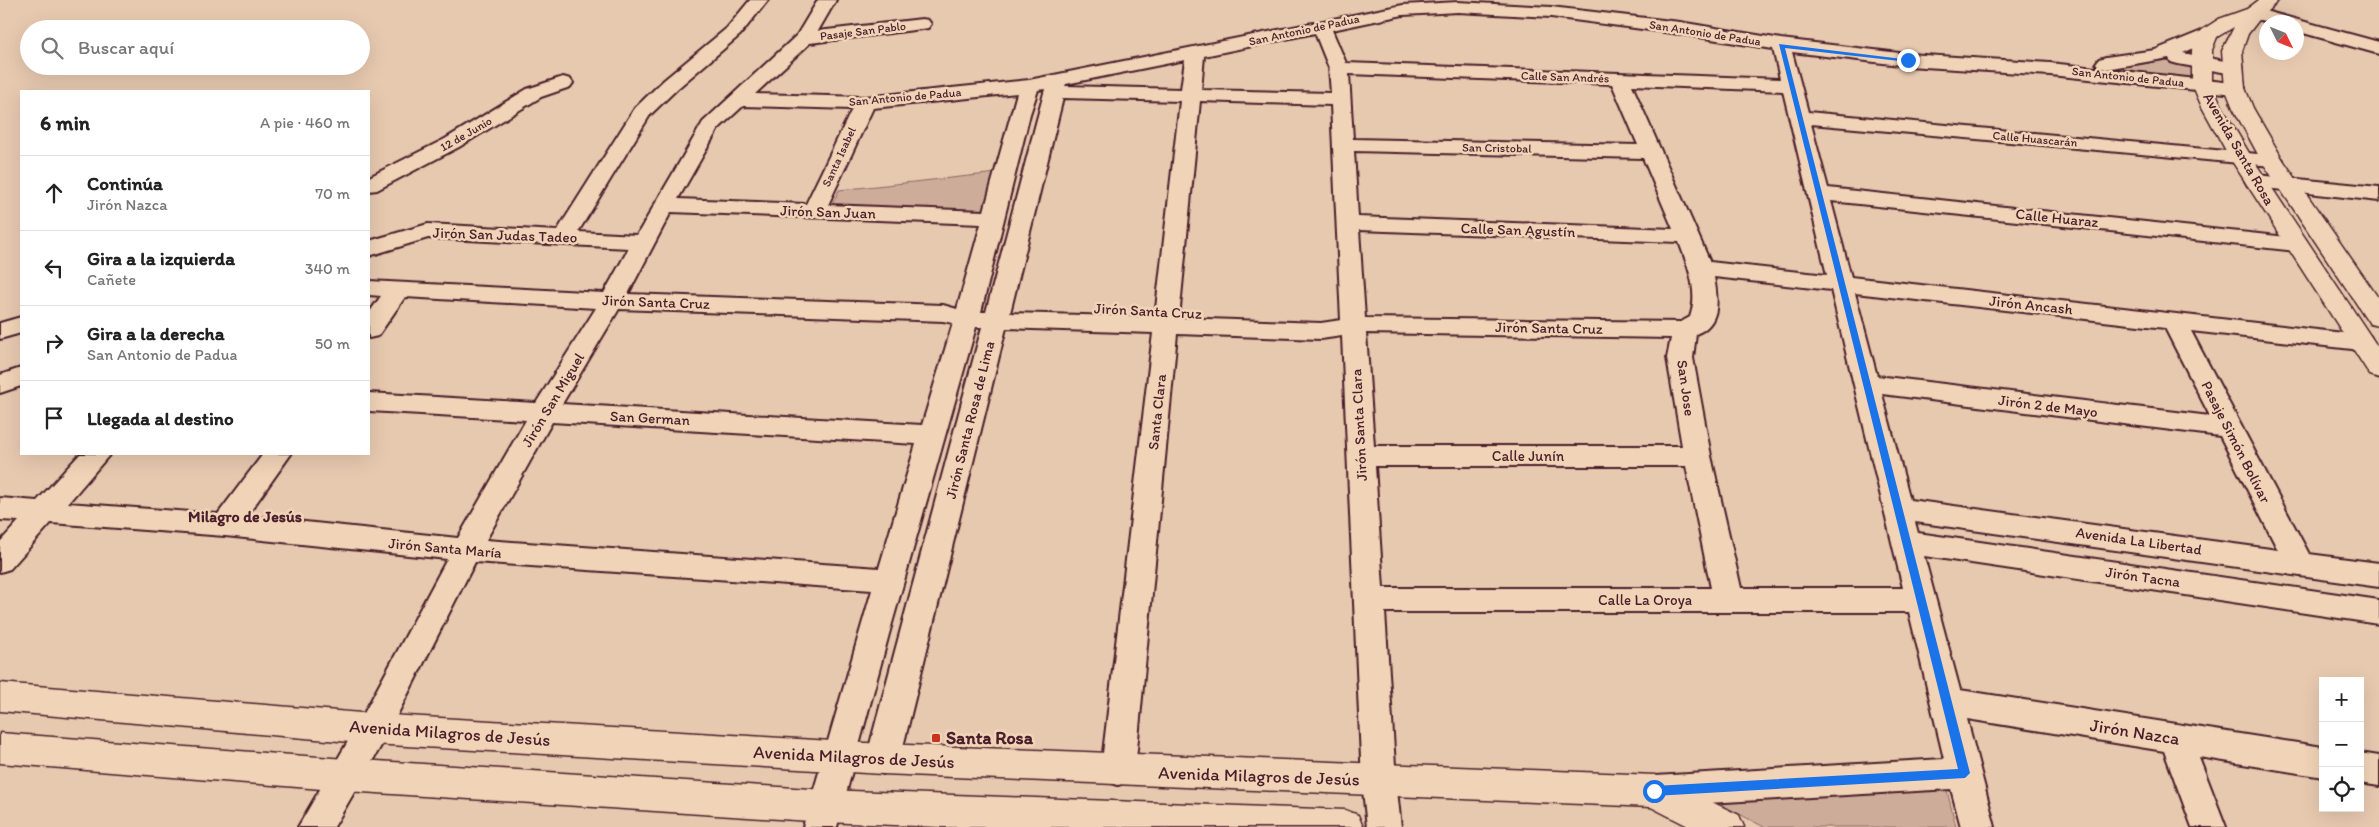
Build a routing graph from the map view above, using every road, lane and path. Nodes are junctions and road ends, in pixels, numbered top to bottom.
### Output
1 (759, 0) edge
2 (827, 0) edge
3 (2270, 0) edge
4 (2254, 14) junction
5 (2259, 15) edge
6 (922, 24) dead end
7 (1320, 26) junction
8 (2304, 27) edge
9 (2209, 34) junction
10 (804, 38) junction
11 (1781, 45) junction
12 (2379, 48) edge
13 (1196, 54) junction
14 (2163, 55) junction
15 (2201, 62) junction
16 (1339, 68) junction
17 (2050, 69) junction
18 (2234, 78) junction
19 (1620, 80) junction
20 (563, 83) dead end
21 (2202, 84) junction
22 (1791, 85) junction
23 (1042, 87) junction
24 (1191, 95) junction
25 (1340, 99) junction
26 (738, 100) junction
27 (865, 103) junction
28 (1799, 116) junction
29 (1343, 145) junction
30 (1651, 152) junction
31 (2241, 158) junction
32 (2272, 160) junction
33 (2256, 181) junction
34 (370, 184) edge
35 (2287, 184) junction
36 (1818, 193) junction
37 (2379, 194) edge
38 (664, 205) junction
39 (814, 211) junction
40 (992, 218) junction
41 (1347, 223) junction
42 (1688, 236) junction
43 (564, 238) junction
44 (643, 242) junction
45 (2297, 244) junction
46 (370, 249) edge
47 (1701, 268) junction
48 (1841, 283) junction
49 (370, 288) edge
50 (399, 289) junction
51 (612, 300) junction
52 (960, 312) junction
53 (997, 312) junction
54 (2379, 318) edge
55 (1167, 319) junction
56 (2174, 321) junction
57 (20, 325) edge
58 (1354, 326) junction
59 (370, 329) edge
60 (1684, 330) junction
61 (0, 331) edge
62 (2361, 342) junction
63 (2379, 369) edge
64 (20, 377) edge
65 (1866, 383) junction
66 (0, 384) edge
67 (370, 402) edge
68 (544, 412) junction
69 (2230, 428) junction
70 (931, 435) junction
71 (95, 455) edge
72 (277, 455) edge
73 (1360, 456) junction
74 (1697, 456) junction
75 (0, 509) edge
76 (1898, 509) junction
77 (47, 511) junction
78 (225, 525) junction
79 (1906, 542) junction
80 (466, 550) junction
81 (0, 562) edge
82 (2299, 563) junction
83 (2379, 575) edge
84 (890, 580) junction
85 (1369, 600) junction
86 (1729, 600) junction
87 (1921, 600) junction
88 (2379, 612) edge
89 (0, 697) edge
90 (1947, 702) junction
91 (372, 729) junction
92 (2176, 739) junction
93 (0, 748) edge
94 (840, 757) junction
95 (883, 759) junction
96 (2319, 761) edge
97 (2364, 769) edge
98 (1118, 770) junction
99 (2379, 771) edge
100 (1965, 773) junction
101 (346, 775) junction
102 (1379, 781) junction
103 (1654, 791) junction
104 (823, 816) edge
105 (1715, 821) edge
106 (315, 827) edge
107 (1345, 827) edge
108 (1384, 827) edge
109 (1978, 827) edge
110 (2209, 827) edge

1 - 43 street
2 - 10 street, Jirón San Miguel
3 - 4 street
4 - 5 street
4 - 9 street
4 - 18 street
6 - 10 street, Pasaje San Pablo
7 - 11 street, San Antonio de Padua
7 - 13 street, San Antonio de Padua
7 - 16 street, Jirón Santa Clara
8 - 12 street
9 - 14 street, San Antonio de Padua
9 - 15 street, Avenida Santa Rosa
10 - 26 street, Jirón San Miguel
11 - 17 street, San Antonio de Padua
11 - 22 street
13 - 23 street, San Antonio de Padua
13 - 24 street, Santa Clara
14 - 15 street
14 - 17 street, San Antonio de Padua
15 - 18 street
15 - 21 street, Avenida Santa Rosa
16 - 19 street, Calle San Andrés
16 - 25 street, Jirón Santa Clara
17 - 21 street, San Antonio de Padua
18 - 21 street, San Antonio de Padua
18 - 32 street, Avenida Santa Rosa
19 - 22 street, Calle San Andrés
19 - 30 street
20 - 34 street, 12 de Junio
21 - 31 street, Avenida Santa Rosa
22 - 28 street
23 - 24 street
23 - 27 street, San Antonio de Padua
23 - 40 street, Jirón Santa Rosa de Lima
23 - 53 street, Jirón Santa Rosa de Lima
24 - 25 street
24 - 55 street, Santa Clara
25 - 29 street, Jirón Santa Clara
26 - 27 street, San Antonio de Padua
26 - 38 street, Jirón San Miguel
27 - 39 street, Santa Isabel
28 - 31 street, Calle Huascarán
28 - 36 street
29 - 30 street, San Cristobal
29 - 41 street, Jirón Santa Clara
30 - 42 street
31 - 32 street, Calle Huascarán
31 - 33 street, Avenida Santa Rosa
32 - 35 street, Avenida Santa Rosa
33 - 35 street
33 - 45 street, Avenida Santa Rosa
35 - 37 street
35 - 54 street, Avenida Santa Rosa
36 - 45 street, Calle Huaraz
36 - 48 street
38 - 39 street, Jirón San Juan
38 - 44 street, Jirón San Miguel
39 - 40 street, Jirón San Juan
40 - 52 street, Jirón Santa Rosa de Lima
41 - 42 street, Calle San Agustín
41 - 58 street, Jirón Santa Clara
42 - 47 street
43 - 44 street, Jirón San Judas Tadeo
43 - 46 street, Jirón San Judas Tadeo
44 - 51 street, Jirón San Miguel
45 - 62 street, Avenida Santa Rosa
47 - 48 street, Jirón Ancash
47 - 60 street
48 - 56 street, Jirón Ancash
48 - 65 street
49 - 50 street, Jirón Santa Cruz
50 - 51 street, Jirón Santa Cruz
50 - 59 street
51 - 52 street, Jirón Santa Cruz
51 - 68 street, Jirón San Miguel
52 - 53 street, Jirón Santa Cruz
52 - 70 street, Jirón Santa Rosa de Lima
53 - 55 street, Jirón Santa Cruz
53 - 95 street, Jirón Santa Rosa de Lima
55 - 58 street, Jirón Santa Cruz
55 - 98 street, Santa Clara
56 - 62 street, Jirón Ancash
56 - 69 street, Pasaje Simón Bolívar
57 - 61 street
58 - 60 street, Jirón Santa Cruz
58 - 73 street, Jirón Santa Clara
60 - 74 street, San Jose
62 - 63 street, Avenida Santa Rosa
64 - 66 street
65 - 69 street, Jirón 2 de Mayo
65 - 76 street
67 - 68 street, San German
68 - 70 street, San German
68 - 80 street, Jirón San Miguel
69 - 82 street, Pasaje Simón Bolívar
70 - 84 street, Jirón Santa Rosa de Lima
71 - 77 street
72 - 78 street
73 - 74 street, Calle Junín
73 - 85 street, Jirón Santa Clara
74 - 86 street, San Jose
75 - 77 street, Jirón Santa María
76 - 79 street
76 - 82 street, Avenida La Libertad
77 - 78 street, Jirón Santa María
77 - 81 street
78 - 80 street, Jirón Santa María
79 - 87 street
79 - 88 street, Jirón Tacna
80 - 84 street, Jirón Santa María
80 - 91 street, Jirón San Miguel
82 - 83 street, Avenida La Libertad
84 - 94 street, Jirón Santa Rosa de Lima
85 - 86 street, Calle La Oroya
85 - 102 street, Jirón Santa Clara
86 - 87 street, Calle La Oroya
87 - 90 street
89 - 91 street, Avenida Milagros de Jesús
90 - 92 street, Jirón Nazca
90 - 100 street
91 - 94 street, Avenida Milagros de Jesús
91 - 101 street, Jirón San Miguel
92 - 96 street, Jirón Nazca
92 - 110 street
93 - 101 street
94 - 95 street, Avenida Milagros de Jesús
94 - 104 street, Jirón Santa Rosa de Lima
95 - 98 street, Avenida Milagros de Jesús
97 - 99 street
98 - 102 street, Avenida Milagros de Jesús
100 - 103 street
100 - 109 street
101 - 104 street
101 - 106 street, Jirón San Miguel
102 - 103 street, Avenida Milagros de Jesús
102 - 108 street, Jirón Santa Clara
103 - 105 street, Avenida Milagros de Jesús
104 - 107 street

